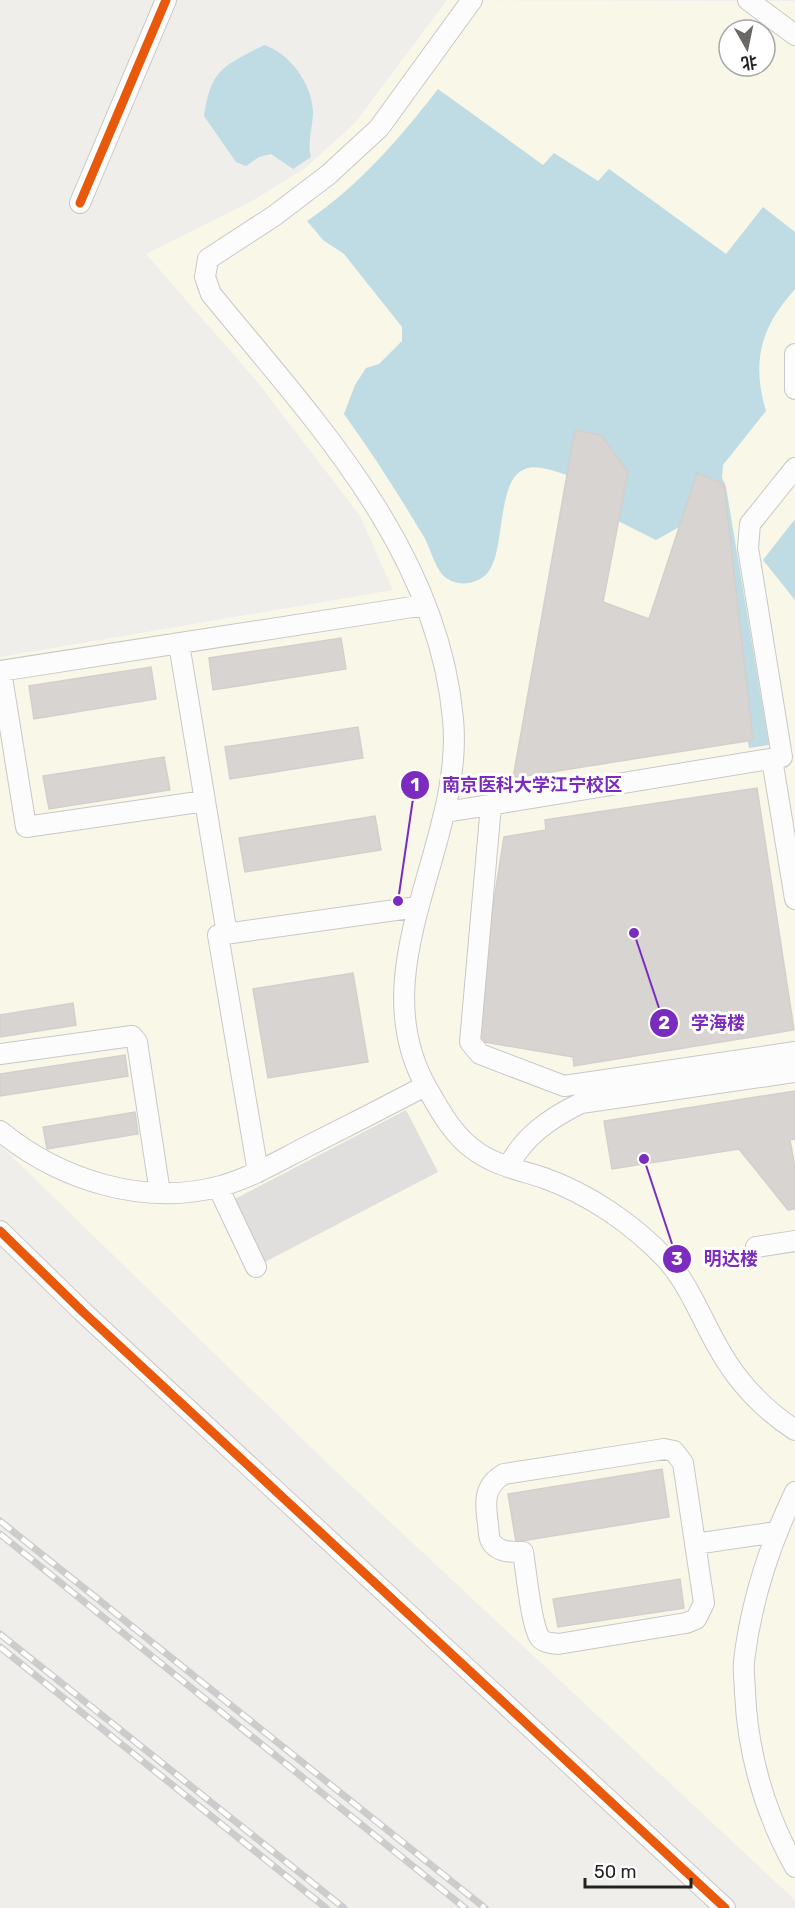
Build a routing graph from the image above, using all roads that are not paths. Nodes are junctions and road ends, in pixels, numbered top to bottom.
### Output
1 (166, 0) edge
2 (472, 0) edge
3 (748, 0) edge
4 (795, 35) edge
5 (80, 203) dead end
6 (795, 354) edge
7 (795, 389) edge
8 (795, 468) edge
9 (425, 605) junction
10 (179, 644) junction
11 (1, 671) edge
12 (772, 759) junction
13 (205, 801) junction
14 (491, 805) junction
15 (446, 812) junction
16 (795, 899) edge
17 (417, 907) junction
18 (227, 934) junction
19 (795, 1052) edge
20 (0, 1054) edge
21 (795, 1072) edge
22 (425, 1086) junction
23 (0, 1131) edge
24 (508, 1167) junction
25 (258, 1172) junction
26 (218, 1187) junction
27 (160, 1193) junction
28 (0, 1231) edge
29 (795, 1240) edge
30 (756, 1247) dead end
31 (256, 1267) dead end
32 (795, 1430) edge
33 (795, 1491) edge
34 (776, 1532) junction
35 (695, 1544) junction
36 (795, 1867) edge
37 (725, 1908) edge

1 - 5 street
2 - 9 street
3 - 4 street
6 - 7 street
8 - 12 street
9 - 10 street
9 - 15 street
10 - 11 street
10 - 13 street
11 - 13 street
12 - 14 street
12 - 16 street
13 - 18 street
14 - 15 street
14 - 19 street
15 - 17 street
17 - 18 street
17 - 22 street
18 - 25 street
20 - 27 street
21 - 24 street
22 - 24 street
22 - 25 street
23 - 27 street
24 - 32 street
25 - 26 street
26 - 27 street
26 - 31 street
28 - 37 street
29 - 30 street
33 - 34 street
34 - 35 street
34 - 36 street
35 - 35 street

